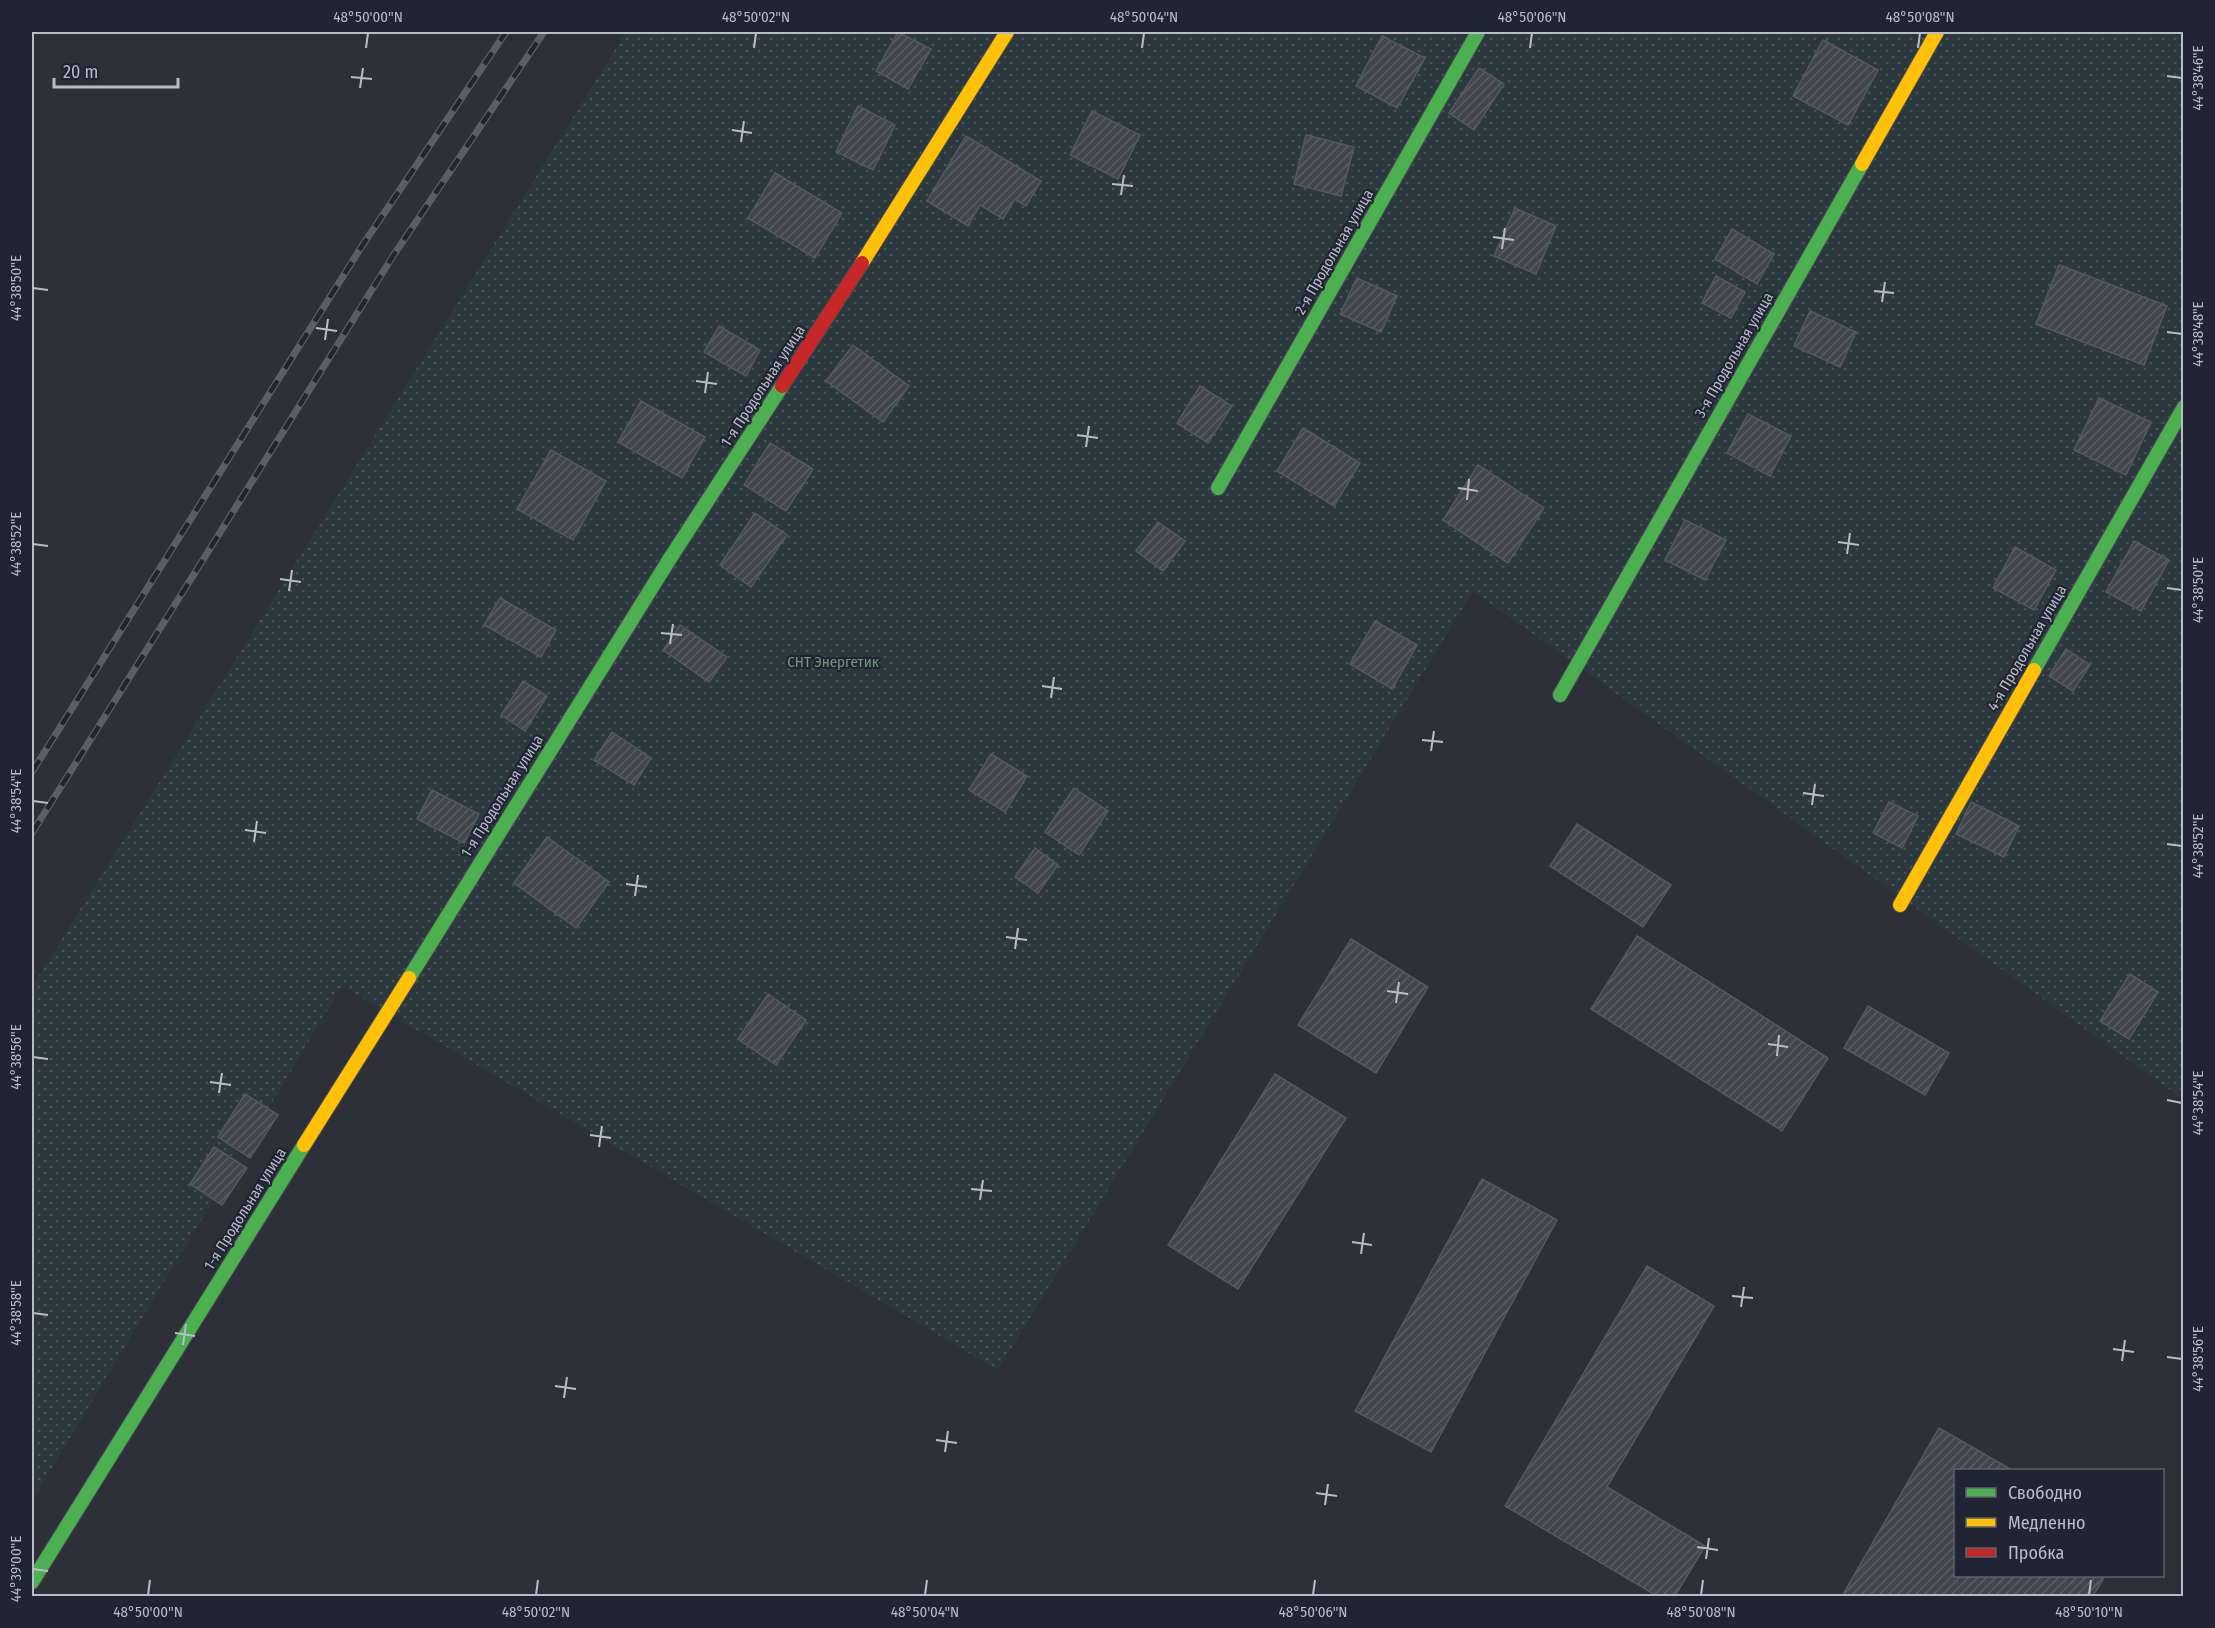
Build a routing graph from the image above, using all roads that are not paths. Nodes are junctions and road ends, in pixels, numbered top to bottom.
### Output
1 (1006, 32) edge
2 (1478, 32) edge
3 (1938, 32) edge
4 (2184, 407) edge
5 (1218, 488) dead end
6 (1560, 695) dead end
7 (1900, 906) dead end
8 (32, 1582) edge

1 - 8 street, 1-я Продольная улица
2 - 5 street, 2-я Продольная улица
3 - 6 street, 3-я Продольная улица
4 - 7 street, 4-я Продольная улица

